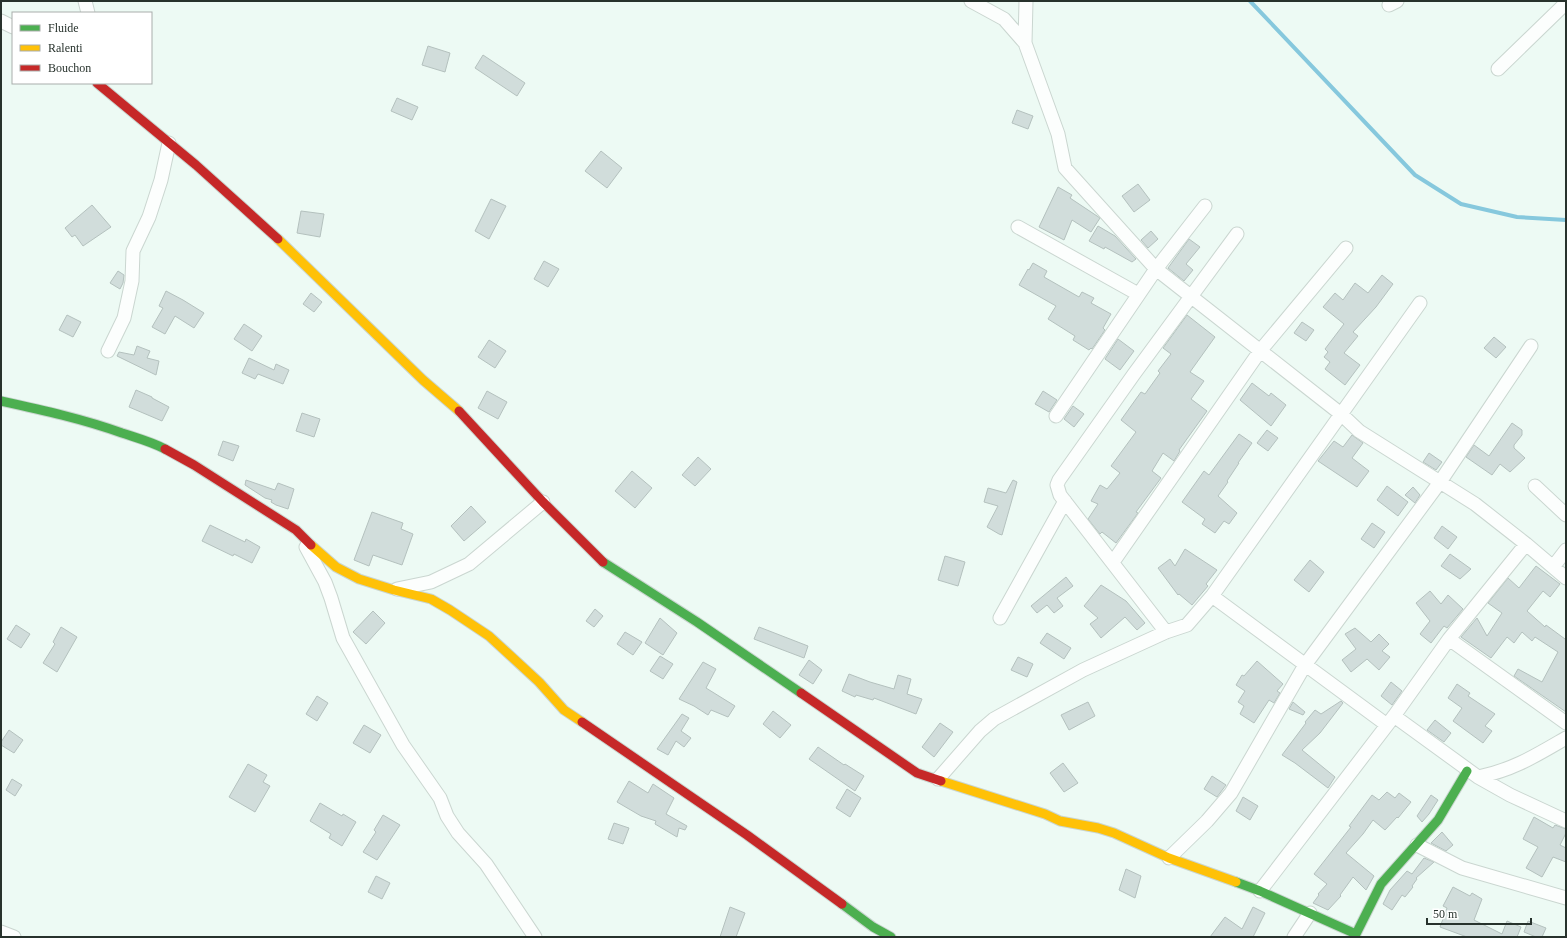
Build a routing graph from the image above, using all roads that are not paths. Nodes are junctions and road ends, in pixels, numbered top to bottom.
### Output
1 (85, 1) edge
2 (971, 1) edge
3 (1026, 1) edge
4 (1566, 3) edge
5 (88, 12) edge
6 (1, 21) edge
7 (12, 26) edge
8 (1025, 43) junction
9 (1498, 69) dead end
10 (101, 85) edge
11 (169, 143) junction
12 (1205, 206) dead end
13 (1018, 227) dead end
14 (1237, 234) dead end
15 (1346, 248) dead end
16 (1156, 269) junction
17 (1138, 294) junction
18 (1191, 296) junction
19 (1420, 303) dead end
20 (1531, 346) dead end
21 (108, 351) dead end
22 (1260, 351) junction
23 (1, 401) edge
24 (1341, 414) junction
25 (1056, 416) dead end
26 (1440, 482) junction
27 (1535, 486) dead end
28 (1065, 501) junction
29 (543, 502) junction
30 (1566, 515) edge
31 (296, 530) junction
32 (1526, 544) junction
33 (1566, 550) edge
34 (1113, 562) junction
35 (1553, 567) junction
36 (1566, 578) edge
37 (394, 590) junction
38 (1212, 596) junction
39 (1000, 618) dead end
40 (1166, 632) junction
41 (1449, 639) junction
42 (1306, 665) junction
43 (1390, 720) junction
44 (1566, 723) edge
45 (1566, 738) edge
46 (1472, 774) junction
47 (938, 779) junction
48 (1566, 821) edge
49 (1417, 845) junction
50 (1169, 858) junction
51 (1260, 891) junction
52 (1566, 898) edge
53 (1310, 913) junction
54 (1, 932) edge
55 (1355, 935) edge
56 (14, 937) edge
57 (535, 937) edge
58 (891, 937) edge
59 (1294, 937) edge

1 - 5 street
2 - 8 street
3 - 8 street
4 - 9 street
6 - 7 street
8 - 16 street
10 - 11 street
11 - 21 street
11 - 29 street
12 - 16 street
13 - 17 street
14 - 18 street
15 - 22 street
16 - 17 street
16 - 18 street
17 - 25 street
18 - 22 street
18 - 28 street
19 - 24 street
20 - 26 street
22 - 24 street
22 - 34 street
23 - 31 street
24 - 26 street
24 - 38 street
26 - 32 street
26 - 42 street
27 - 30 street
28 - 34 street
28 - 39 street
29 - 37 street
29 - 47 street
31 - 37 street
31 - 57 street
32 - 35 street
32 - 41 street
33 - 35 street
34 - 40 street
35 - 36 street
37 - 58 street
38 - 40 street
38 - 42 street
40 - 47 street
41 - 43 street
41 - 44 street
42 - 43 street
42 - 50 street
43 - 46 street
43 - 51 street
45 - 46 street
46 - 48 street
46 - 49 street
47 - 50 street
49 - 52 street
49 - 55 street
50 - 51 street
51 - 53 street
53 - 55 street
53 - 59 street
54 - 56 street

